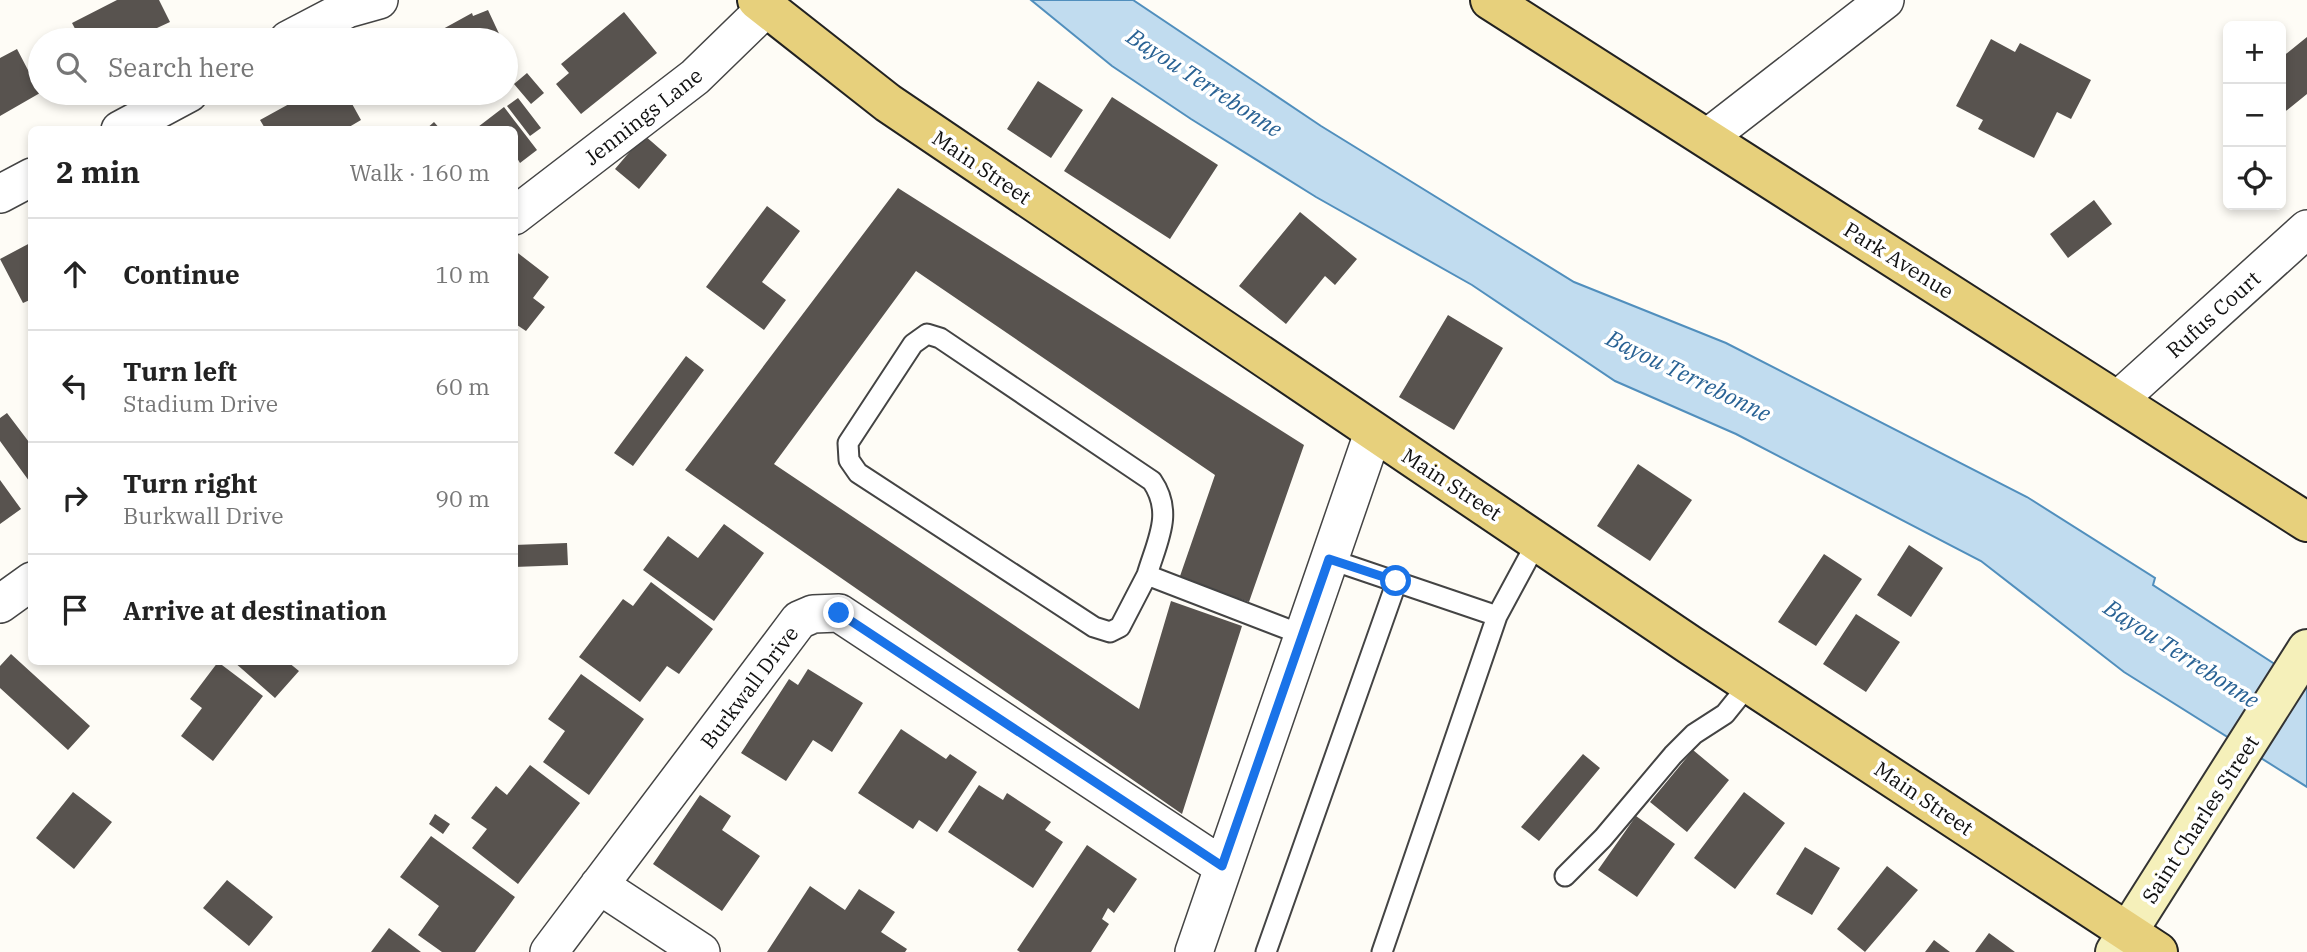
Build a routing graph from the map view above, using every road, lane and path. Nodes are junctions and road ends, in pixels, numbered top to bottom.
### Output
1 (1490, 0) edge
2 (1885, 0) edge
3 (359, 3) edge
4 (761, 4) edge
5 (311, 28) edge
6 (167, 105) edge
7 (128, 126) edge
8 (1707, 138) junction
9 (28, 179) edge
10 (0, 194) edge
11 (518, 213) edge
12 (2307, 229) edge
13 (2119, 399) junction
14 (1373, 433) junction
15 (2307, 522) edge
16 (1538, 540) junction
17 (1329, 559) junction
18 (1147, 575) junction
19 (1396, 581) junction
20 (28, 584) edge
21 (0, 604) edge
22 (1497, 616) junction
23 (1303, 635) junction
24 (2305, 653) edge
25 (1750, 683) junction
26 (1222, 866) junction
27 (1565, 876) dead end
28 (599, 885) junction
29 (2133, 946) edge
30 (549, 952) edge
31 (701, 952) edge
32 (1194, 952) edge
33 (1266, 952) edge
34 (1382, 952) edge

1 - 8 main road, Park Avenue
2 - 8 street
3 - 5 street
4 - 11 street, Jennings Lane
4 - 14 main road, Main Street
6 - 7 street
8 - 13 main road, Park Avenue
9 - 10 street
12 - 13 street, Rufus Court
13 - 15 main road, Park Avenue
14 - 16 main road, Main Street
14 - 17 street
16 - 22 lane
16 - 25 main road, Main Street
17 - 19 lane
17 - 23 street
18 - 18 lane
18 - 23 lane
19 - 22 lane
19 - 33 lane
20 - 21 street
22 - 34 lane
23 - 26 street
24 - 29 street, Saint Charles Street
25 - 27 lane
25 - 29 main road, Main Street
26 - 28 street, Burkwall Drive
26 - 32 street
28 - 30 street, Burkwall Drive
28 - 31 street

